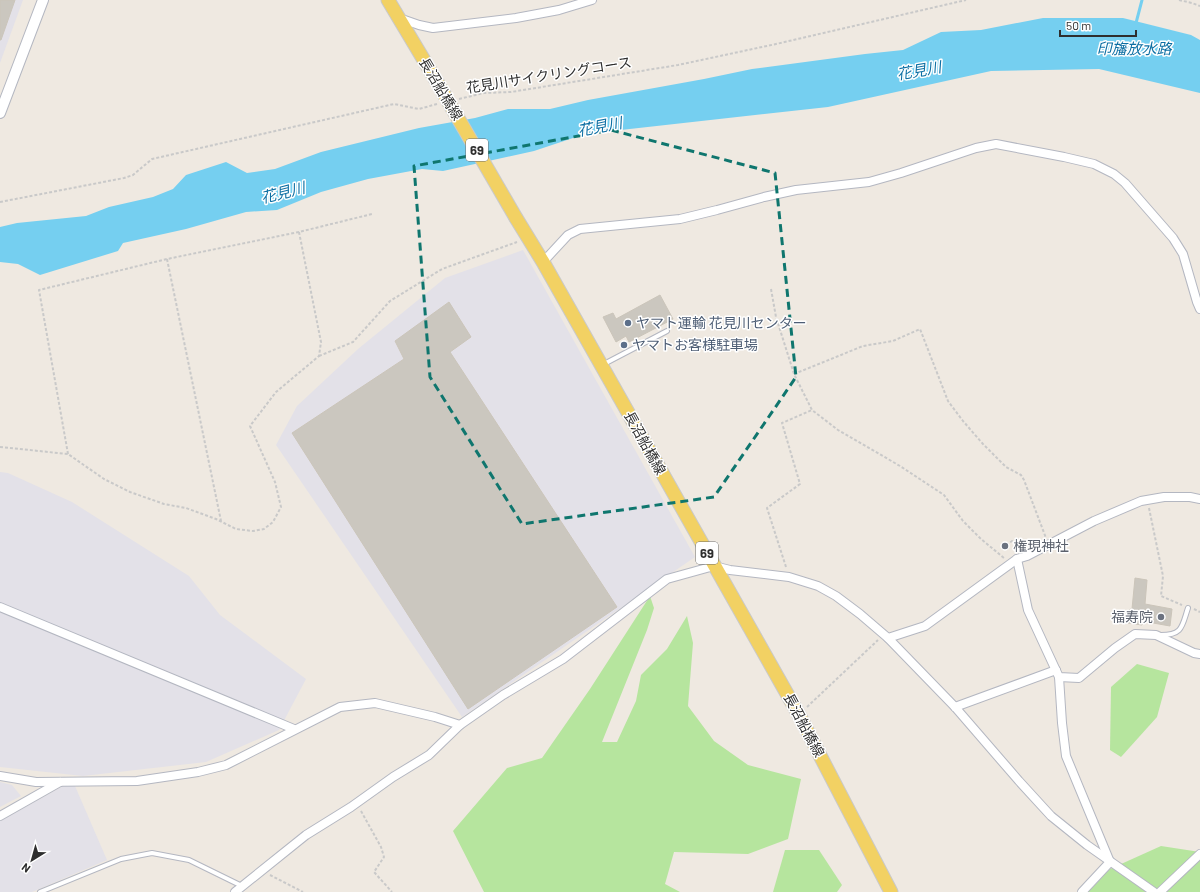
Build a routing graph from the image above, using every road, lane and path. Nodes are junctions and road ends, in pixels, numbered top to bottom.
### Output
1 (43, 0) edge
2 (388, 0) edge
3 (592, 0) edge
4 (966, 0) edge
5 (1179, 0) edge
6 (1200, 6) edge
7 (398, 17) junction
8 (455, 100) dead end
9 (440, 104) dead end
10 (0, 113) edge
11 (0, 202) edge
12 (372, 214) dead end
13 (299, 232) junction
14 (528, 238) junction
15 (167, 259) junction
16 (543, 262) junction
17 (771, 289) dead end
18 (1200, 309) edge
19 (667, 331) dead end
20 (319, 356) junction
21 (602, 365) junction
22 (794, 374) junction
23 (812, 410) junction
24 (0, 447) edge
25 (68, 454) junction
26 (1200, 499) edge
27 (1147, 500) junction
28 (221, 521) junction
29 (1049, 544) junction
30 (1006, 545) dead end
31 (1015, 557) junction
32 (714, 566) junction
33 (789, 577) junction
34 (0, 607) edge
35 (1188, 608) joint
36 (1156, 635) junction
37 (886, 636) junction
38 (1200, 654) edge
39 (1057, 674) junction
40 (955, 707) junction
41 (799, 715) junction
42 (460, 725) junction
43 (294, 730) junction
44 (0, 776) edge
45 (61, 781) junction
46 (356, 803) junction
47 (0, 816) edge
48 (1200, 854) edge
49 (1110, 862) junction
50 (262, 871) junction
51 (243, 886) junction
52 (40, 892) edge
53 (235, 892) edge
54 (303, 892) edge
55 (392, 892) edge
56 (891, 892) edge
57 (1082, 892) edge
58 (1154, 892) edge
59 (1160, 892) edge

1 - 10 street
2 - 7 main road, 長沼船橋線 / 69
3 - 7 street
4 - 8 path, 花見川サイクリングコース
5 - 6 path
7 - 14 main road, 長沼船橋線 / 69, bridge
9 - 11 path
12 - 13 path
13 - 15 path
13 - 20 path
14 - 16 main road, 長沼船橋線 / 69
14 - 20 path
15 - 25 path
15 - 28 path
16 - 18 street
16 - 21 main road, 長沼船橋線 / 69
17 - 22 path
19 - 21 lane
20 - 28 path
21 - 32 main road, 長沼船橋線 / 69
22 - 23 path
22 - 29 path
23 - 31 path
23 - 33 path
24 - 25 path
25 - 28 path
26 - 27 street
27 - 29 street
27 - 35 path
29 - 31 street
30 - 31 path
31 - 37 street
31 - 39 street
32 - 33 street
32 - 41 main road, 長沼船橋線 / 69
32 - 42 street
33 - 37 street
34 - 43 street
35 - 36 lane
36 - 38 street
36 - 39 street
37 - 40 street
37 - 41 path
39 - 40 street
39 - 49 street
40 - 49 street
41 - 56 main road, 長沼船橋線 / 69
42 - 43 street
42 - 46 street
43 - 45 street
44 - 45 street
45 - 47 street
46 - 50 street
46 - 55 path
48 - 59 street
49 - 57 street
49 - 58 street
50 - 51 street
50 - 54 path
51 - 52 lane
51 - 53 street

